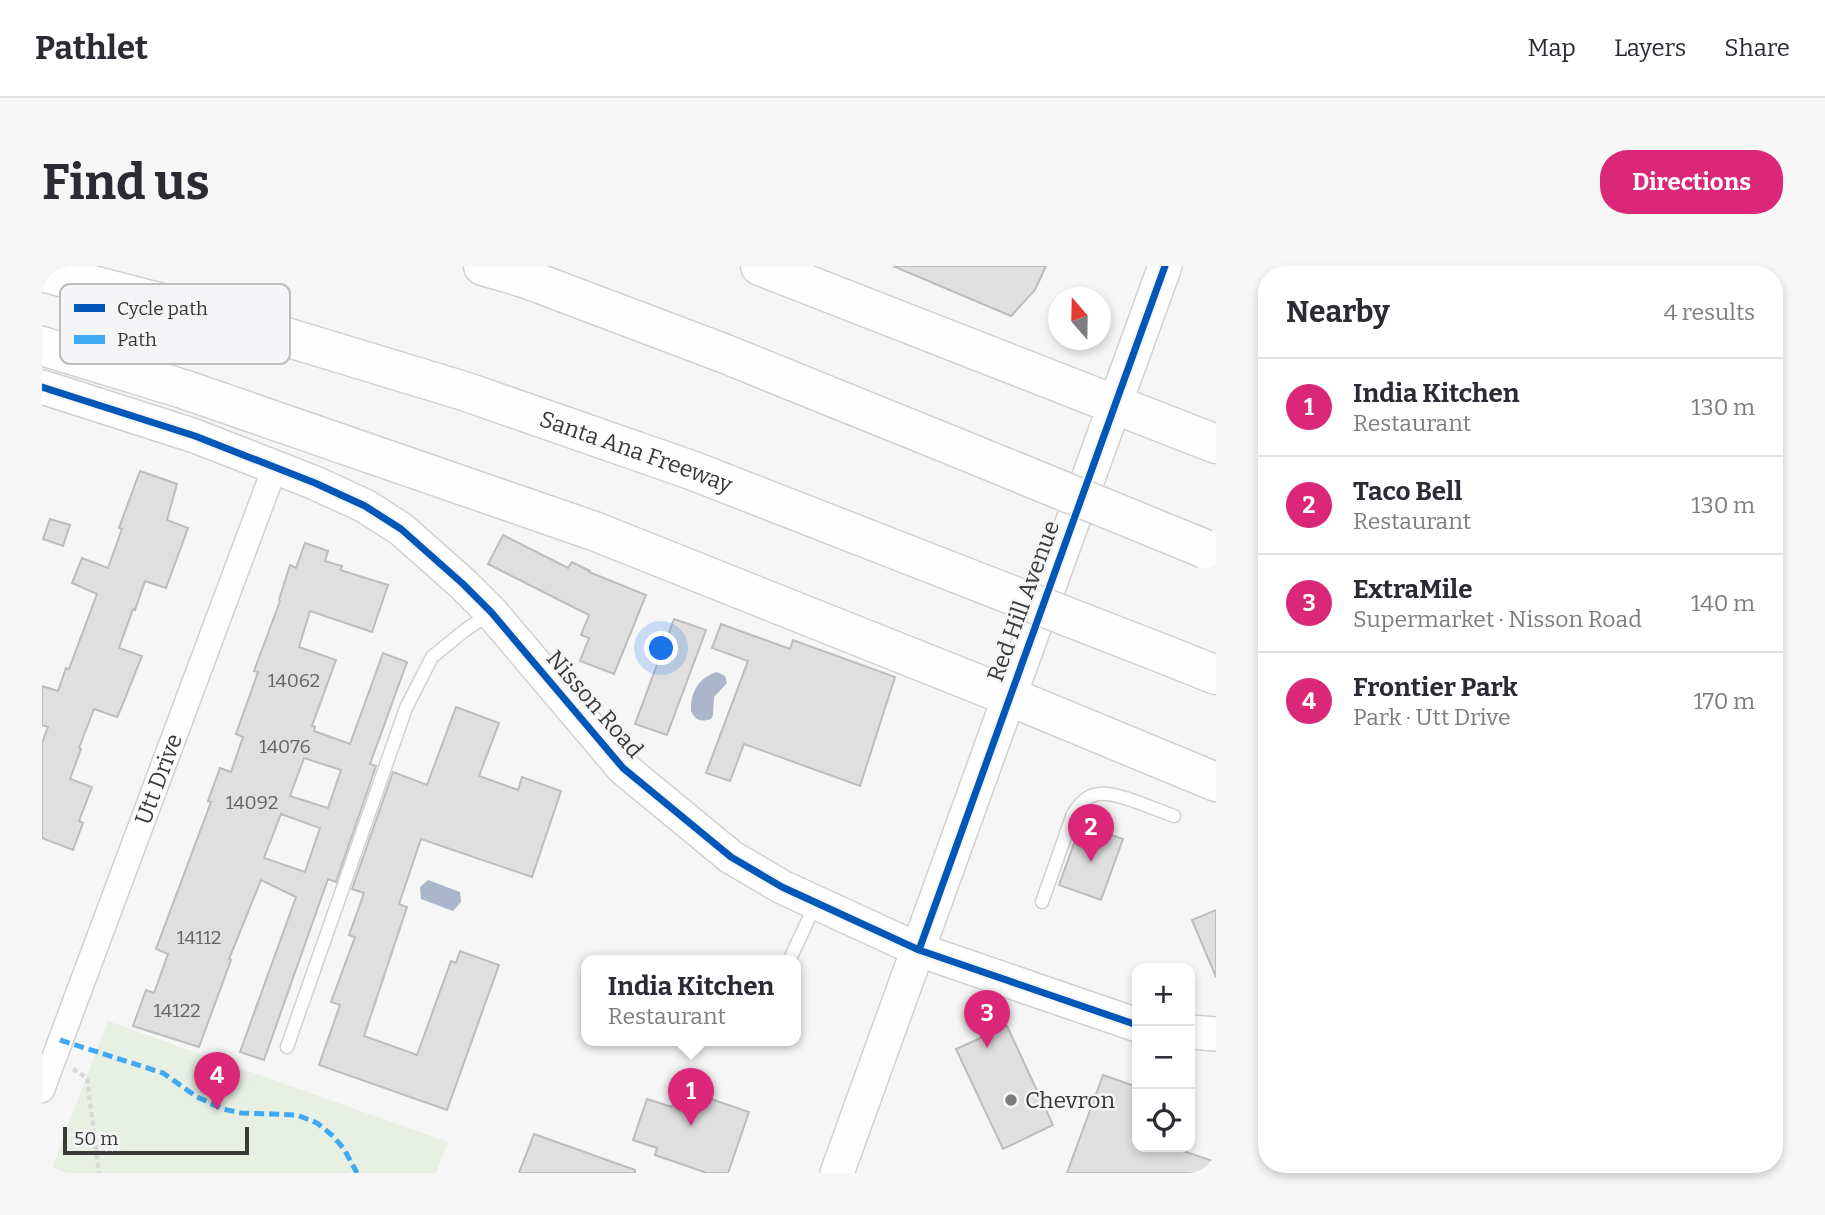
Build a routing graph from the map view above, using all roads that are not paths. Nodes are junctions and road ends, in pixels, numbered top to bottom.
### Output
1 (483, 266) edge
2 (760, 266) edge
3 (1165, 266) edge
4 (42, 272) edge
5 (88, 284) edge
6 (290, 338) edge
7 (42, 345) edge
8 (60, 351) edge
9 (103, 364) edge
10 (42, 387) edge
11 (1115, 405) junction
12 (1216, 444) edge
13 (275, 467) junction
14 (1210, 551) edge
15 (491, 612) junction
16 (1216, 675) edge
17 (1008, 696) junction
18 (1216, 782) edge
19 (1174, 816) dead end
20 (1042, 902) dead end
21 (816, 903) junction
22 (919, 950) junction
23 (792, 955) edge
24 (1132, 1023) edge
25 (1195, 1032) edge
26 (1216, 1034) edge
27 (287, 1047) dead end
28 (42, 1090) edge
29 (837, 1173) edge

1 - 14 highway, bridge
2 - 11 highway
3 - 11 street, Red Hill Avenue
4 - 5 highway, Santa Ana Freeway, bridge
6 - 16 highway, Santa Ana Freeway, bridge
7 - 8 highway
9 - 17 highway
10 - 13 street, Nisson Road
11 - 12 highway
11 - 17 street, Red Hill Avenue
13 - 15 street, Nisson Road
13 - 28 street, Utt Drive
15 - 21 street, Nisson Road
15 - 27 lane
17 - 18 highway
17 - 22 street, Red Hill Avenue
19 - 20 lane
21 - 22 street, Nisson Road
21 - 23 lane
22 - 24 street, Nisson Road
22 - 29 street, Red Hill Avenue
25 - 26 street

